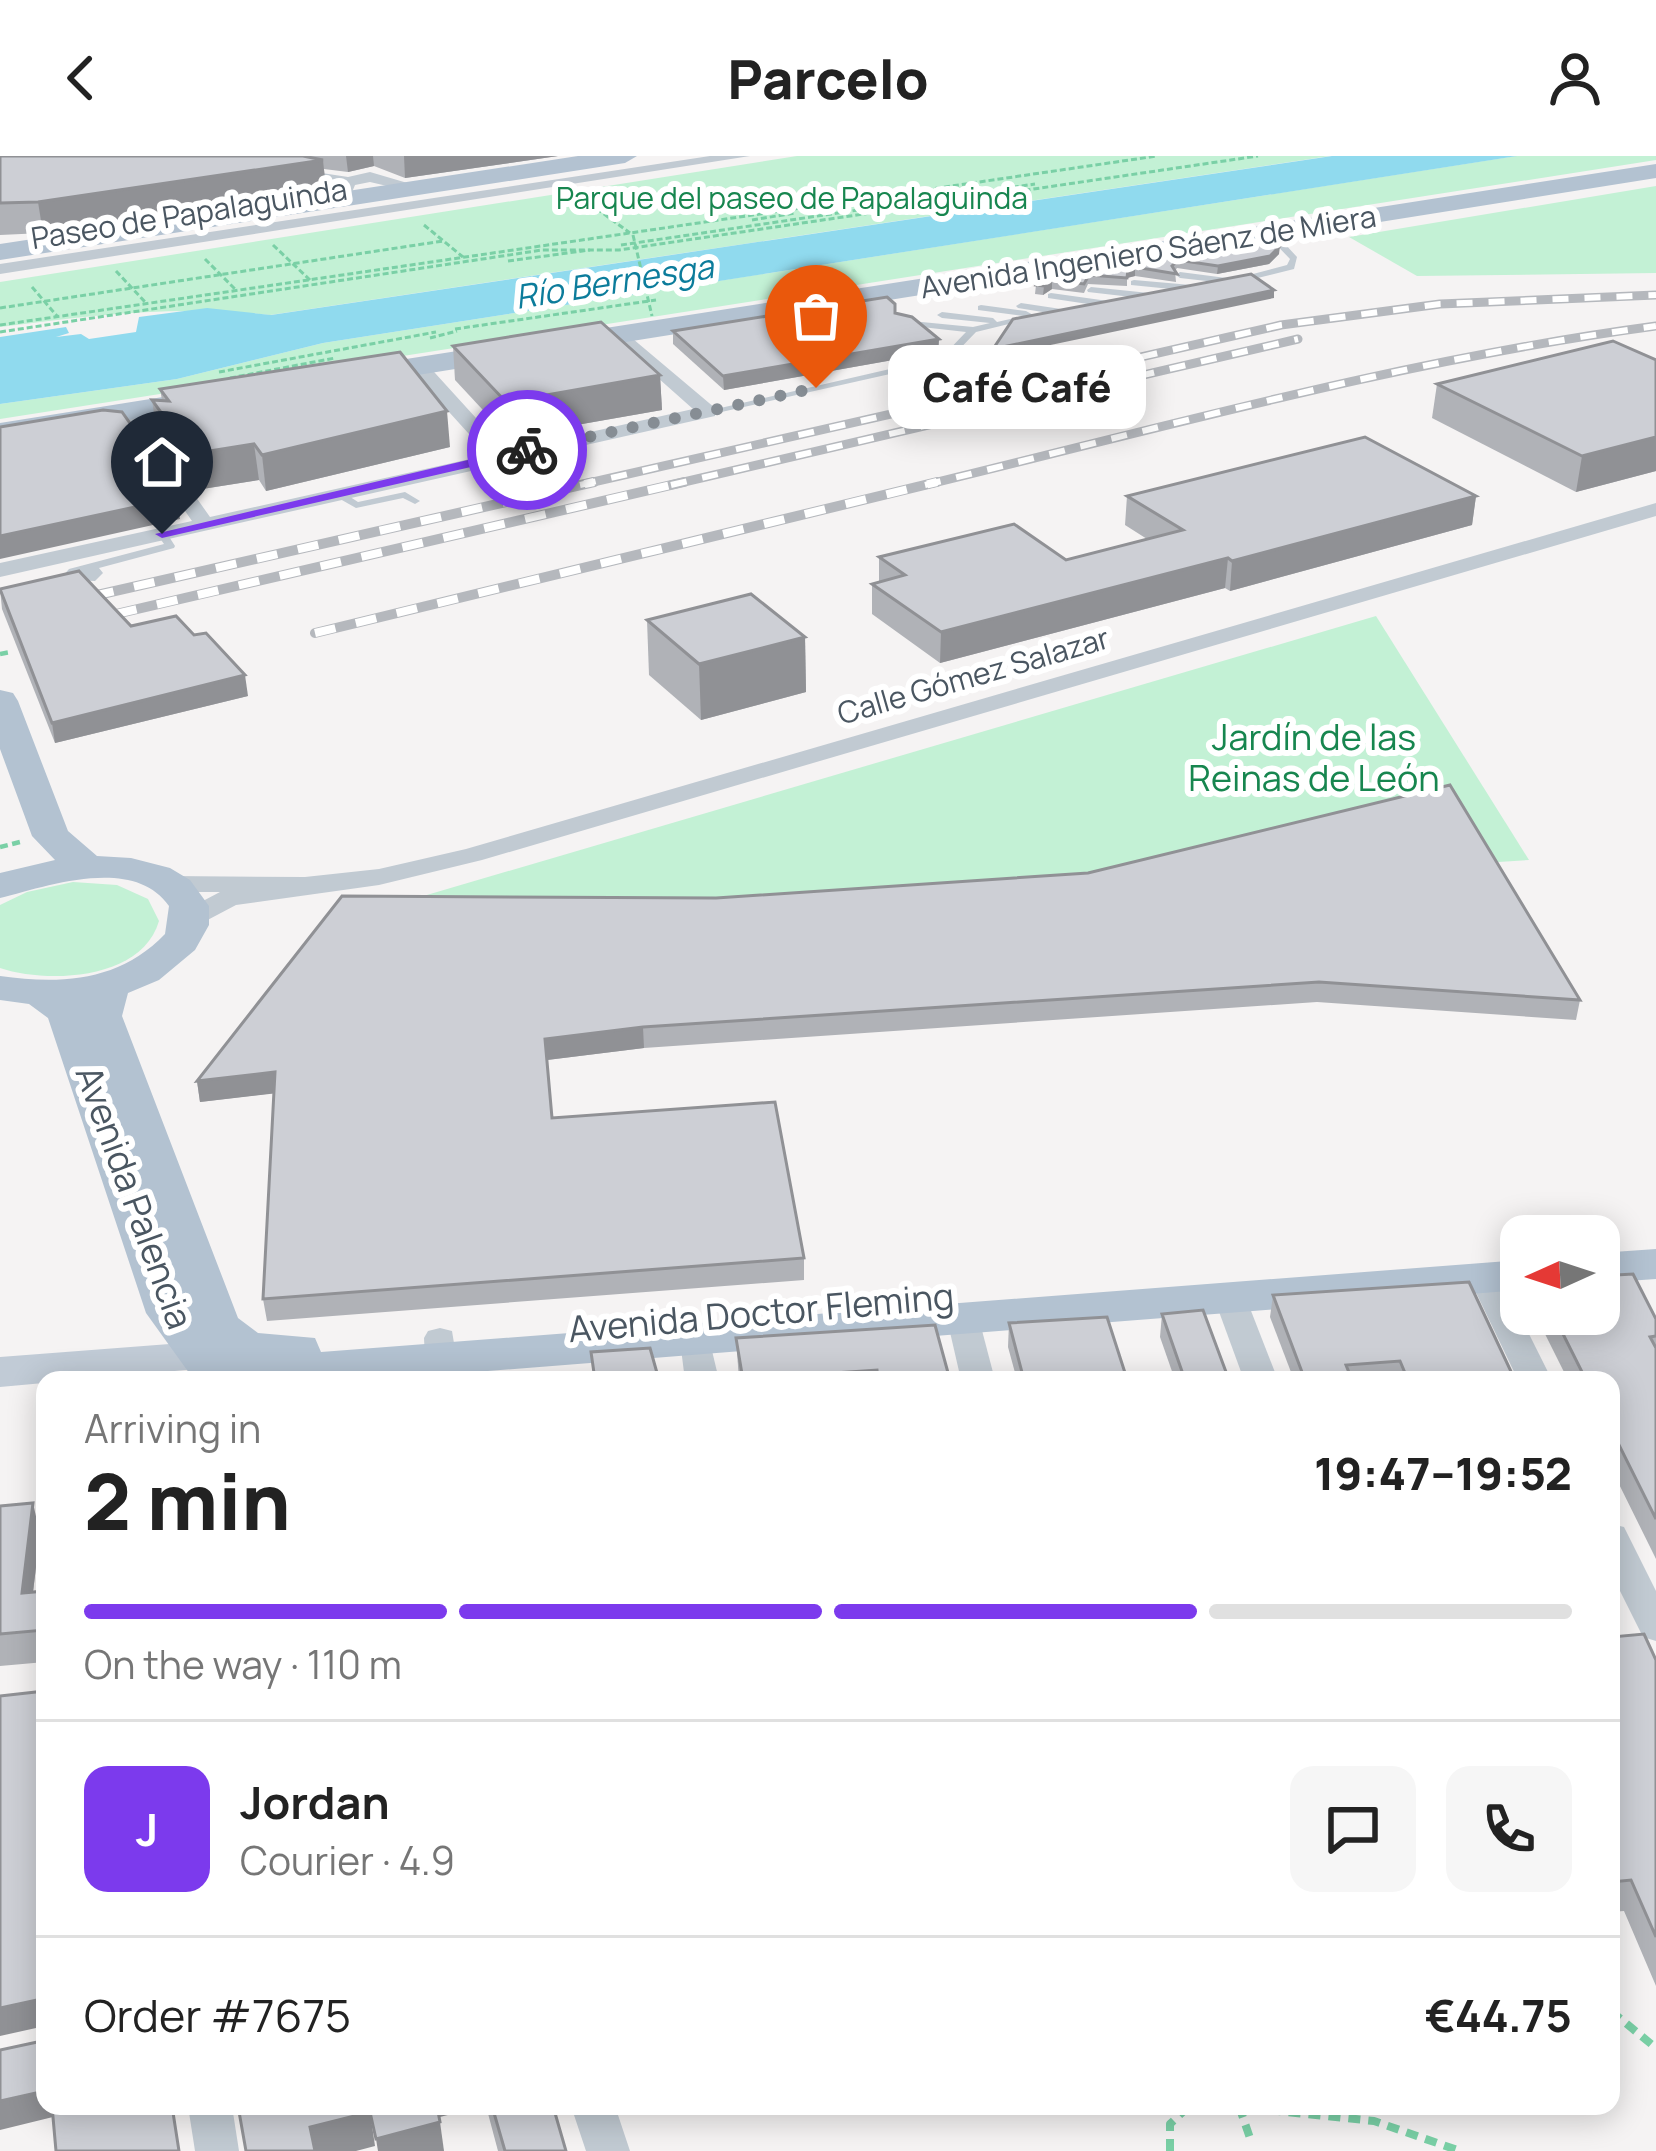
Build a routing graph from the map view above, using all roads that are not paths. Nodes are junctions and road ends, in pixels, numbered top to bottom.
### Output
1 (601, 156) edge
2 (625, 156) edge
3 (742, 156) edge
4 (567, 164) junction
5 (264, 169) edge
6 (1656, 171) edge
7 (413, 187) junction
8 (345, 190) junction
9 (1269, 232) junction
10 (0, 248) edge
11 (0, 269) edge
12 (1200, 272) edge
13 (1180, 275) edge
14 (1253, 277) junction
15 (1155, 279) edge
16 (1233, 281) junction
17 (1133, 283) edge
18 (1209, 285) junction
19 (1112, 286) edge
20 (1191, 289) junction
21 (1091, 290) edge
22 (1169, 292) junction
23 (1070, 293) edge
24 (1051, 296) edge
25 (1148, 296) junction
26 (1028, 300) dead end
27 (1125, 300) junction
28 (1006, 304) dead end
29 (1108, 304) junction
30 (981, 308) dead end
31 (1082, 308) junction
32 (960, 311) dead end
33 (1061, 312) junction
34 (942, 315) dead end
35 (1041, 316) junction
36 (920, 318) edge
37 (1021, 319) junction
38 (901, 322) edge
39 (1004, 322) junction
40 (987, 326) junction
41 (974, 330) junction
42 (620, 334) junction
43 (418, 366) junction
44 (328, 380) edge
45 (238, 394) edge
46 (126, 412) junction
47 (708, 412) junction
48 (0, 432) edge
49 (500, 456) junction
50 (337, 494) junction
51 (415, 501) dead end
52 (1656, 509) edge
53 (205, 524) junction
54 (162, 534) junction
55 (0, 570) edge
56 (58, 586) edge
57 (0, 701) edge
58 (0, 778) edge
59 (6, 864) edge
60 (86, 867) junction
61 (304, 885) junction
62 (180, 901) junction
63 (115, 982) junction
64 (19, 991) edge
65 (1656, 1240) edge
66 (1620, 1243) edge
67 (1656, 1264) edge
68 (1620, 1267) edge
69 (1500, 1269) edge
70 (1500, 1269) edge
71 (1230, 1298) junction
72 (170, 1313) junction
73 (963, 1319) junction
74 (1525, 1335) edge
75 (442, 1360) edge
76 (699, 1360) edge
77 (124, 1362) junction
78 (232, 1366) edge
79 (976, 1371) edge
80 (1258, 1371) edge
81 (1533, 1371) edge
82 (0, 1372) edge
83 (36, 1393) edge
84 (0, 1396) edge
85 (1620, 1555) edge
86 (1656, 1632) edge
87 (1620, 1639) edge
88 (212, 2115) edge
89 (596, 2115) edge
90 (218, 2151) edge
91 (608, 2151) edge

1 - 4 main road
2 - 4 main road
3 - 11 street, Paseo de Papalaguinda
4 - 7 main road
5 - 8 street
6 - 9 main road, Avenida Ingeniero Sáenz de Miera
7 - 8 main road
7 - 8 street
8 - 10 main road
9 - 14 lane
9 - 42 main road, Avenida Ingeniero Sáenz de Miera
12 - 14 lane
13 - 16 lane
14 - 16 lane
15 - 18 lane
16 - 18 lane
17 - 20 lane
18 - 20 lane
19 - 22 lane
20 - 22 lane
21 - 25 lane
22 - 25 lane
23 - 27 lane
24 - 29 lane
25 - 27 lane
26 - 31 lane
27 - 29 lane
28 - 33 lane
29 - 31 lane
30 - 35 lane
31 - 33 lane
32 - 37 lane
33 - 35 lane
34 - 39 lane
35 - 37 lane
36 - 40 lane
37 - 39 lane
38 - 41 lane
39 - 40 lane
40 - 41 lane
41 - 47 lane
42 - 43 main road, Avenida Ingeniero Sáenz de Miera
42 - 47 street
43 - 44 main road, Avenida Ingeniero Sáenz de Miera
43 - 49 street
45 - 46 main road
46 - 48 main road
46 - 53 street
47 - 49 street
49 - 50 street
50 - 51 lane
50 - 53 street
52 - 61 street, Calle Gómez Salazar
53 - 54 street
54 - 55 street
54 - 56 lane
57 - 60 main road
58 - 59 main road
59 - 60 main road
60 - 62 main road
61 - 62 street, Calle Gómez Salazar
61 - 62 street, Calle Gómez Salazar
62 - 63 main road
63 - 64 main road
63 - 78 main road, Avenida Palencia
64 - 72 main road, Avenida Palencia
65 - 66 main road
67 - 68 main road
69 - 71 main road, Avenida Doctor Fleming
70 - 75 main road, Avenida Doctor Fleming
71 - 73 main road, Avenida Doctor Fleming
71 - 80 street
72 - 77 main road
72 - 78 main road, Avenida Palencia
73 - 76 main road, Avenida Doctor Fleming
73 - 79 street
74 - 81 street
75 - 76 main road, Avenida Doctor Fleming
75 - 78 main road, Avenida Doctor Fleming
77 - 78 main road, Avenida Doctor Fleming
77 - 82 main road, Avenida Doctor Fleming
83 - 84 main road
85 - 86 street
86 - 87 street
88 - 90 street
89 - 91 street

